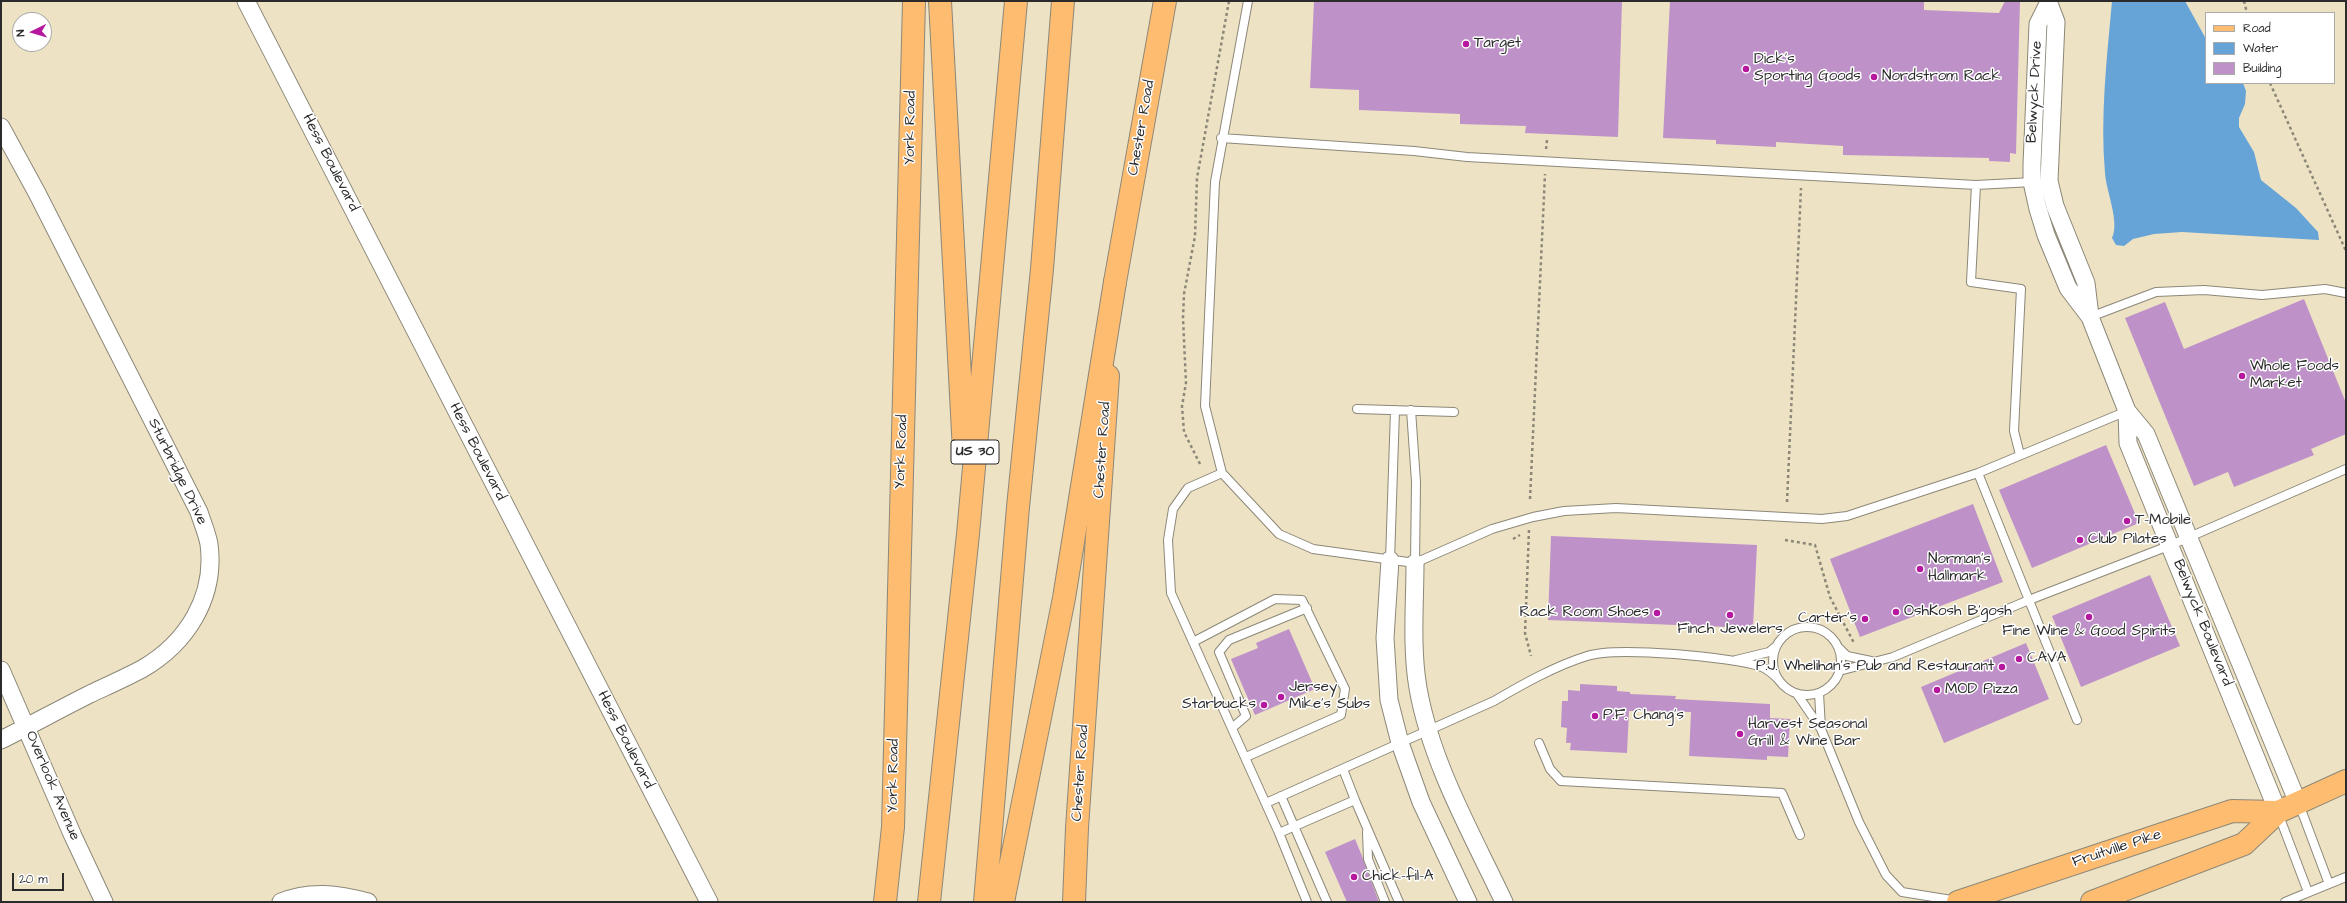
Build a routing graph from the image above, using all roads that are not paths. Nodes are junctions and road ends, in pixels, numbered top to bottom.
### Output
1 (246, 1) edge
2 (914, 1) edge
3 (940, 1) edge
4 (1016, 1) edge
5 (1064, 1) edge
6 (1165, 1) edge
7 (1248, 1) edge
8 (2048, 2) edge
9 (1, 127) edge
10 (1221, 138) junction
11 (2041, 182) junction
12 (1976, 185) junction
13 (1115, 282) junction
14 (2346, 293) edge
15 (2090, 317) junction
16 (1357, 409) dead end
17 (1395, 410) junction
18 (1410, 410) junction
19 (2127, 411) junction
20 (1454, 412) dead end
21 (2020, 455) junction
22 (2346, 469) edge
23 (1222, 473) junction
24 (1978, 473) junction
25 (968, 534) junction
26 (2190, 537) junction
27 (2171, 545) junction
28 (1390, 560) junction
29 (1416, 563) junction
30 (2029, 600) junction
31 (1307, 608) junction
32 (1193, 642) junction
33 (1776, 646) junction
34 (1838, 647) junction
35 (1735, 660) junction
36 (1874, 662) junction
37 (1, 670) edge
38 (1839, 671) junction
39 (1778, 680) junction
40 (1819, 693) junction
41 (1797, 694) junction
42 (2077, 720) dead end
43 (27, 727) junction
44 (1232, 728) junction
45 (1821, 729) junction
46 (1429, 730) junction
47 (1, 740) edge
48 (1539, 742) dead end
49 (1400, 743) junction
50 (1246, 757) junction
51 (1343, 769) junction
52 (2346, 781) edge
53 (1281, 796) junction
54 (1356, 800) junction
55 (1266, 803) junction
56 (2298, 803) junction
57 (2278, 812) junction
58 (1366, 826) junction
59 (1294, 827) junction
60 (1279, 834) junction
61 (1800, 835) dead end
62 (2346, 877) edge
63 (2329, 884) junction
64 (2308, 892) junction
65 (104, 902) edge
66 (281, 902) edge
67 (368, 902) edge
68 (709, 902) edge
69 (885, 902) edge
70 (929, 902) edge
71 (984, 902) edge
72 (1003, 902) edge
73 (1074, 902) edge
74 (1307, 902) edge
75 (1327, 902) edge
76 (1385, 902) edge
77 (1399, 902) edge
78 (1468, 902) edge
79 (1504, 902) edge
80 (1959, 902) edge
81 (2092, 902) edge
82 (2285, 902) edge

1 - 68 street, Hess Boulevard
2 - 69 main road, York Road
3 - 25 main road
4 - 25 main road, US 30
5 - 71 main road
6 - 13 main road, Chester Road
7 - 10 lane
8 - 11 street, Belwyck Drive
9 - 43 street, Sturbridge Drive
10 - 12 lane
10 - 23 lane
11 - 12 lane
11 - 15 street, Belwyck Boulevard
12 - 21 lane
13 - 72 main road
13 - 73 main road, Chester Road
14 - 15 lane
15 - 19 street, Belwyck Boulevard
16 - 17 lane
17 - 18 lane
17 - 28 lane
18 - 20 lane
18 - 29 lane
19 - 21 lane
19 - 26 street, Belwyck Boulevard
19 - 27 street, Belwyck Boulevard
21 - 24 lane
22 - 26 lane
23 - 28 lane
23 - 32 lane
24 - 29 lane
24 - 30 lane
25 - 70 main road, US 30
26 - 27 lane
26 - 56 street, Belwyck Boulevard
27 - 30 lane
27 - 57 street, Belwyck Boulevard
28 - 29 lane
28 - 49 street
29 - 46 street
30 - 36 lane
30 - 42 lane
31 - 32 lane
31 - 44 lane
31 - 50 lane
32 - 44 lane
33 - 34 lane
33 - 35 lane
33 - 39 lane
34 - 36 lane
34 - 38 lane
35 - 39 lane
35 - 46 lane
36 - 38 lane
37 - 43 street, Overlook Avenue
38 - 40 lane
39 - 41 lane
40 - 41 lane
40 - 45 lane
41 - 45 lane
43 - 47 street, Sturbridge Drive
43 - 65 street, Overlook Avenue
44 - 50 lane
45 - 80 lane
46 - 49 lane
46 - 79 street
48 - 61 lane
49 - 51 lane
49 - 78 street
50 - 55 lane
51 - 53 lane
51 - 54 lane
52 - 56 main road, Fruitville Pike
53 - 55 lane
53 - 59 lane
54 - 58 lane
54 - 59 lane
55 - 60 lane
56 - 57 main road, Fruitville Pike
56 - 63 lane
57 - 64 lane
57 - 80 main road, Fruitville Pike
57 - 81 main road, Fruitville Pike
58 - 76 lane
58 - 77 lane
59 - 60 lane
59 - 75 lane
60 - 74 lane
62 - 63 lane
63 - 64 lane
64 - 82 lane
66 - 67 street

